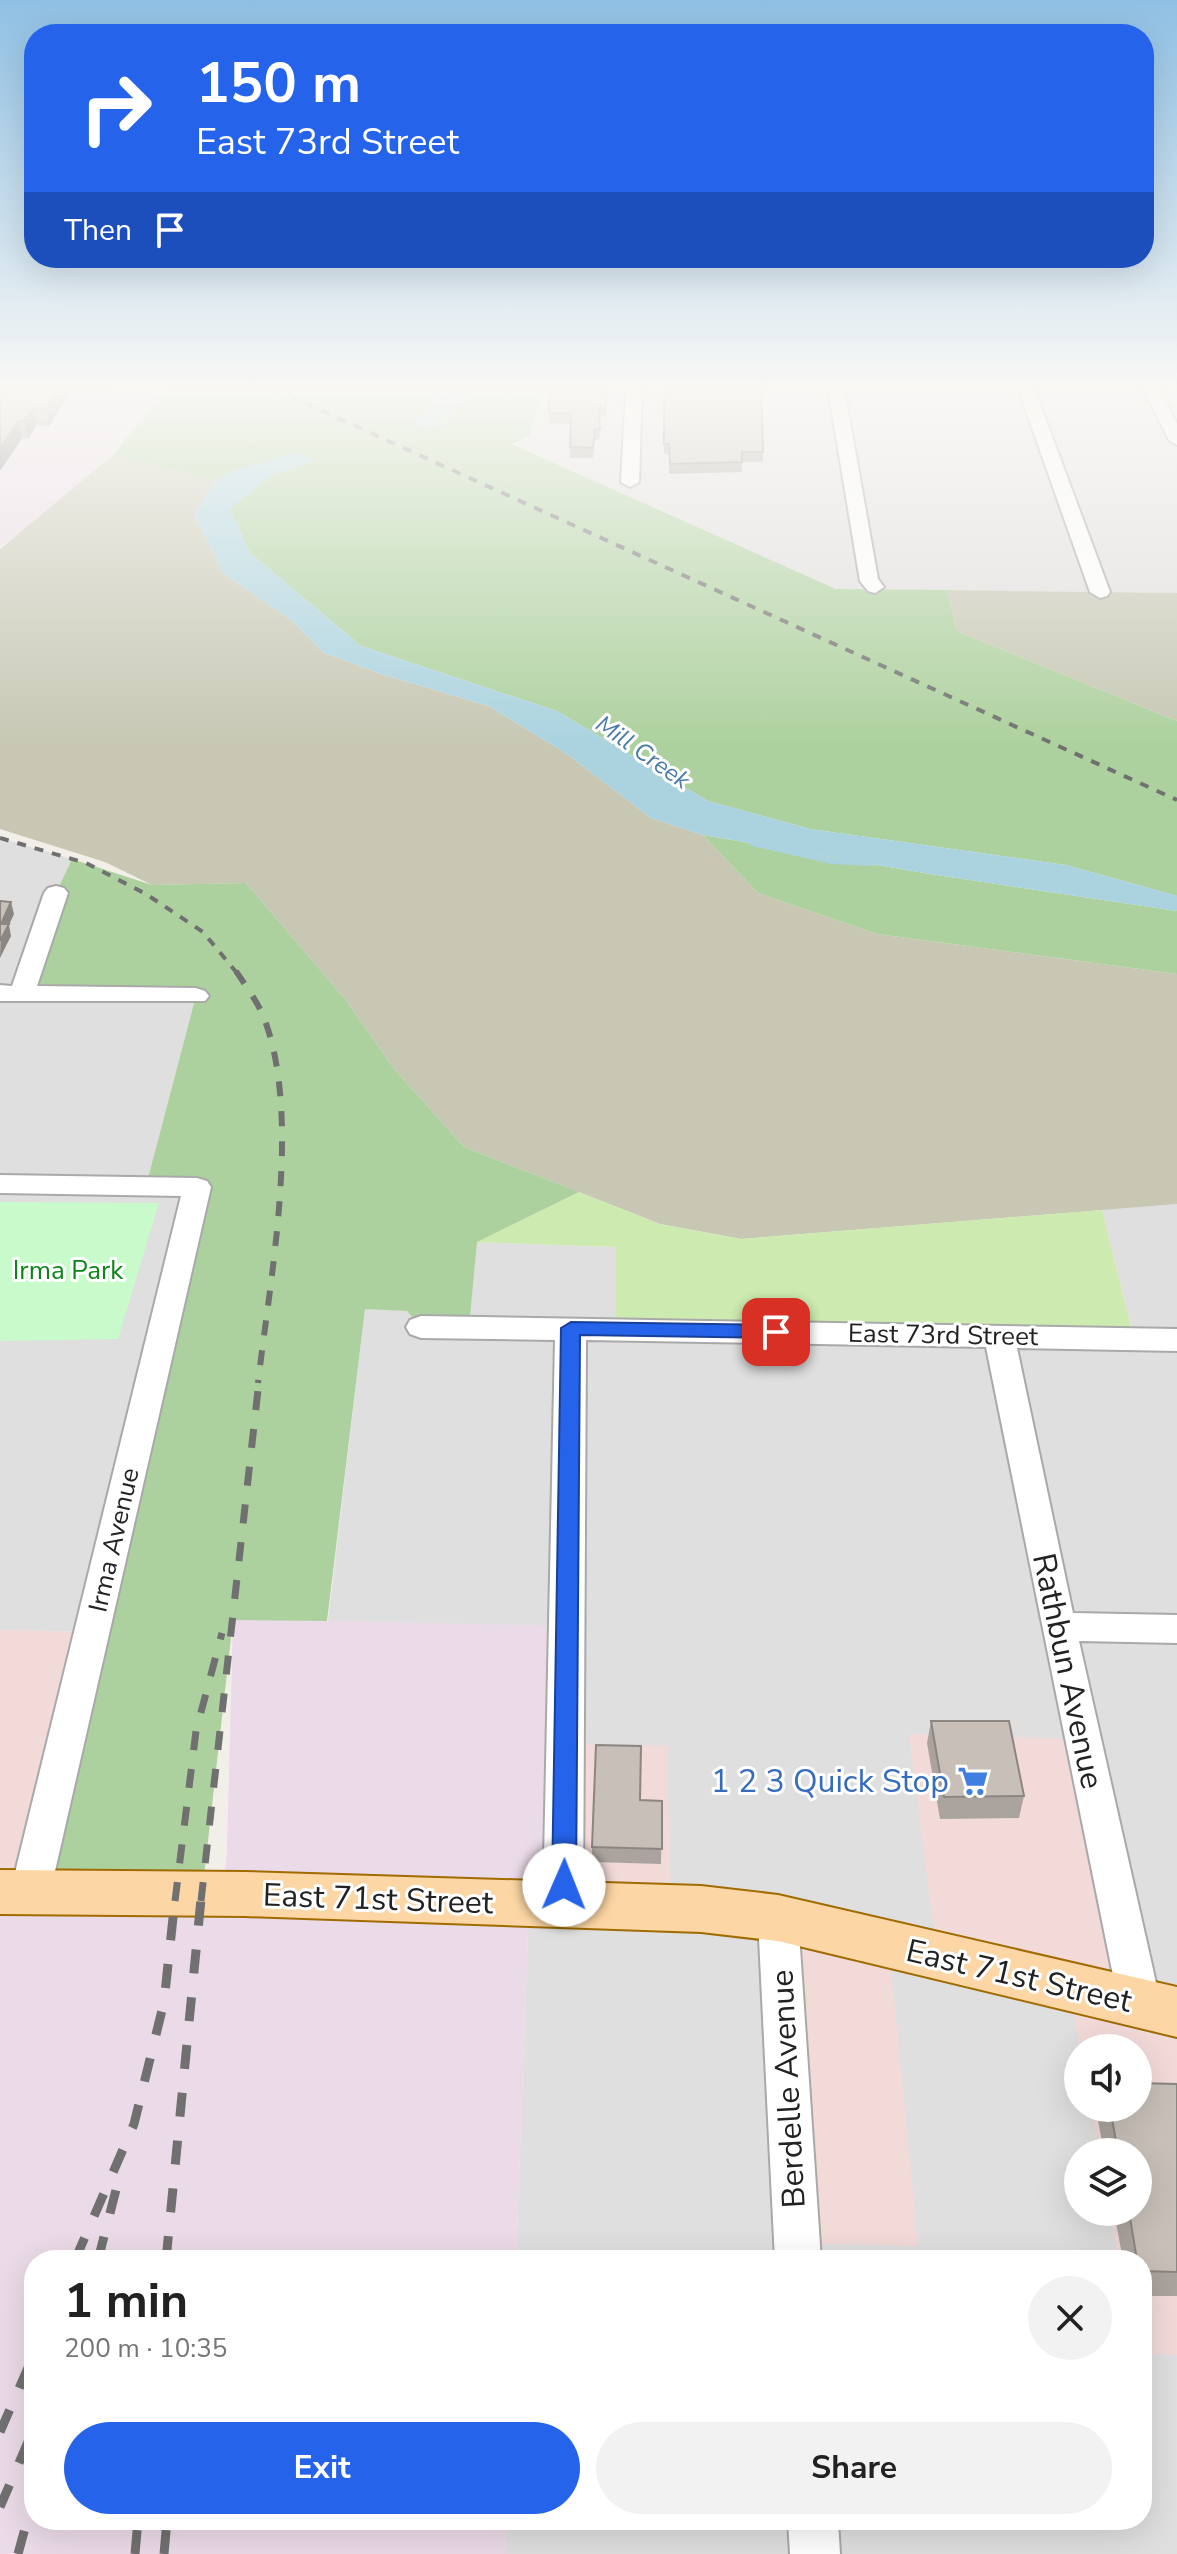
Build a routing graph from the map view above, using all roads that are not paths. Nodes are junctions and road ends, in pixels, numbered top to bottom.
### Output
1 (856, 507) edge
2 (1069, 507) edge
3 (875, 587) dead end
4 (1100, 592) dead end
5 (56, 893) dead end
6 (11, 993) edge
7 (196, 996) dead end
8 (0, 1184) edge
9 (421, 1327) dead end
10 (571, 1328) junction
11 (999, 1336) junction
12 (1177, 1340) edge
13 (1058, 1627) junction
14 (1177, 1629) edge
15 (15, 1893) edge
16 (563, 1906) junction
17 (778, 1918) junction
18 (1159, 2008) edge
19 (797, 2250) edge
20 (814, 2530) edge
21 (815, 2554) edge

1 - 3 street
2 - 4 street
5 - 6 street
6 - 7 street
8 - 15 street, Irma Avenue
9 - 10 street, East 73rd Street
10 - 11 street, East 73rd Street
10 - 16 street
11 - 12 street, East 73rd Street
11 - 13 street, Rathbun Avenue
13 - 14 street
13 - 18 street, Rathbun Avenue
15 - 16 main road, East 71st Street
16 - 17 main road, East 71st Street
17 - 18 main road, East 71st Street
17 - 19 street, Berdelle Avenue
20 - 21 street

